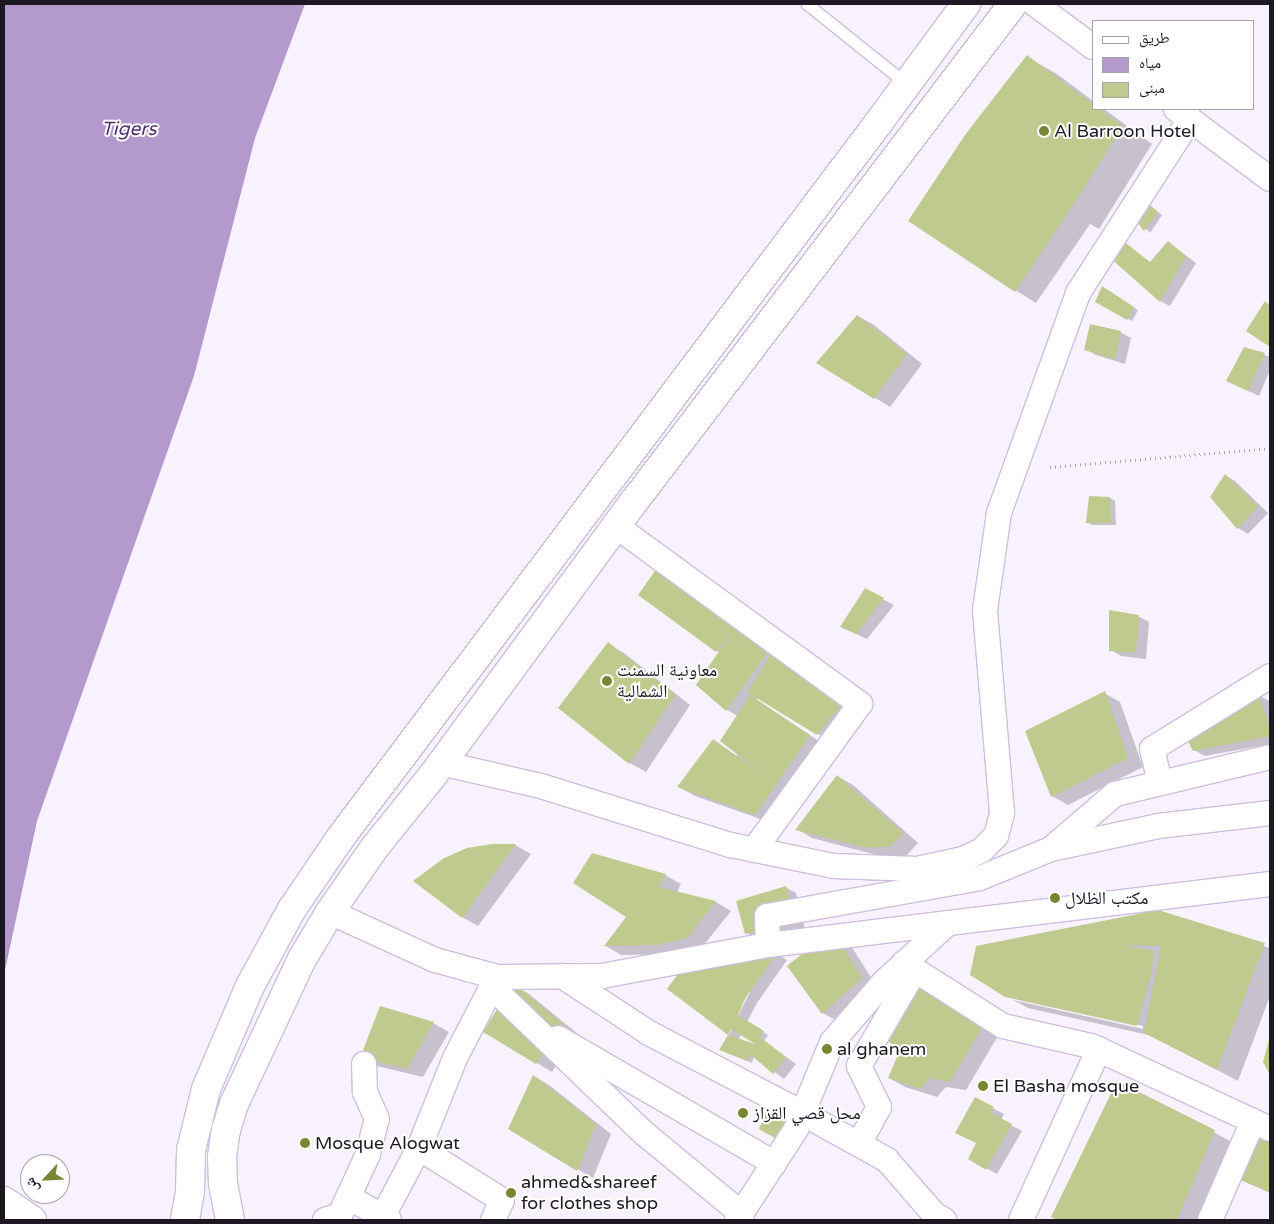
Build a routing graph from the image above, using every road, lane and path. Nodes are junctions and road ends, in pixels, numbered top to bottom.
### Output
1 (807, 4) edge
2 (966, 4) edge
3 (1013, 4) edge
4 (1035, 4) edge
5 (1092, 45) edge
6 (907, 84) junction
7 (1183, 114) edge
8 (1270, 179) edge
9 (1270, 448) edge
10 (1050, 467) dead end
11 (616, 526) junction
12 (1270, 676) edge
13 (1270, 757) edge
14 (441, 763) junction
15 (1160, 783) junction
16 (1270, 813) edge
17 (1050, 849) junction
18 (754, 850) junction
19 (1270, 884) edge
20 (330, 912) junction
21 (948, 923) junction
22 (768, 945) junction
23 (910, 967) junction
24 (562, 976) junction
25 (495, 982) junction
26 (526, 1020) junction
27 (228, 1037) junction
28 (260, 1049) junction
29 (1099, 1049) junction
30 (364, 1064) dead end
31 (802, 1113) junction
32 (1262, 1125) edge
33 (859, 1144) junction
34 (419, 1148) junction
35 (774, 1163) junction
36 (348, 1198) junction
37 (4, 1202) edge
38 (739, 1217) edge
39 (386, 1218) edge
40 (32, 1220) edge
41 (186, 1220) edge
42 (230, 1220) edge
43 (325, 1220) edge
44 (493, 1220) edge
45 (944, 1220) edge
46 (1021, 1220) edge
47 (1210, 1220) edge

1 - 6 lane
2 - 6 main road
3 - 11 main road
4 - 5 street
6 - 27 main road
7 - 8 street
7 - 18 street
9 - 10 path
11 - 14 main road
11 - 18 street
12 - 15 street
13 - 15 street
14 - 18 street
14 - 20 main road
15 - 17 street
16 - 17 street
17 - 22 street
19 - 21 street
20 - 25 street
20 - 28 main road
21 - 22 street
21 - 23 street
22 - 24 street
23 - 29 street
23 - 31 street
23 - 33 street
24 - 25 street
24 - 31 street
25 - 26 street
25 - 34 street
26 - 35 street
26 - 38 street
27 - 28 main road
27 - 41 main road
28 - 42 main road
29 - 32 street
29 - 46 street
30 - 36 street
31 - 33 street
31 - 35 street
32 - 47 street
33 - 45 street
34 - 39 street
34 - 44 street
35 - 38 street
36 - 39 street
36 - 43 street
37 - 40 main road

